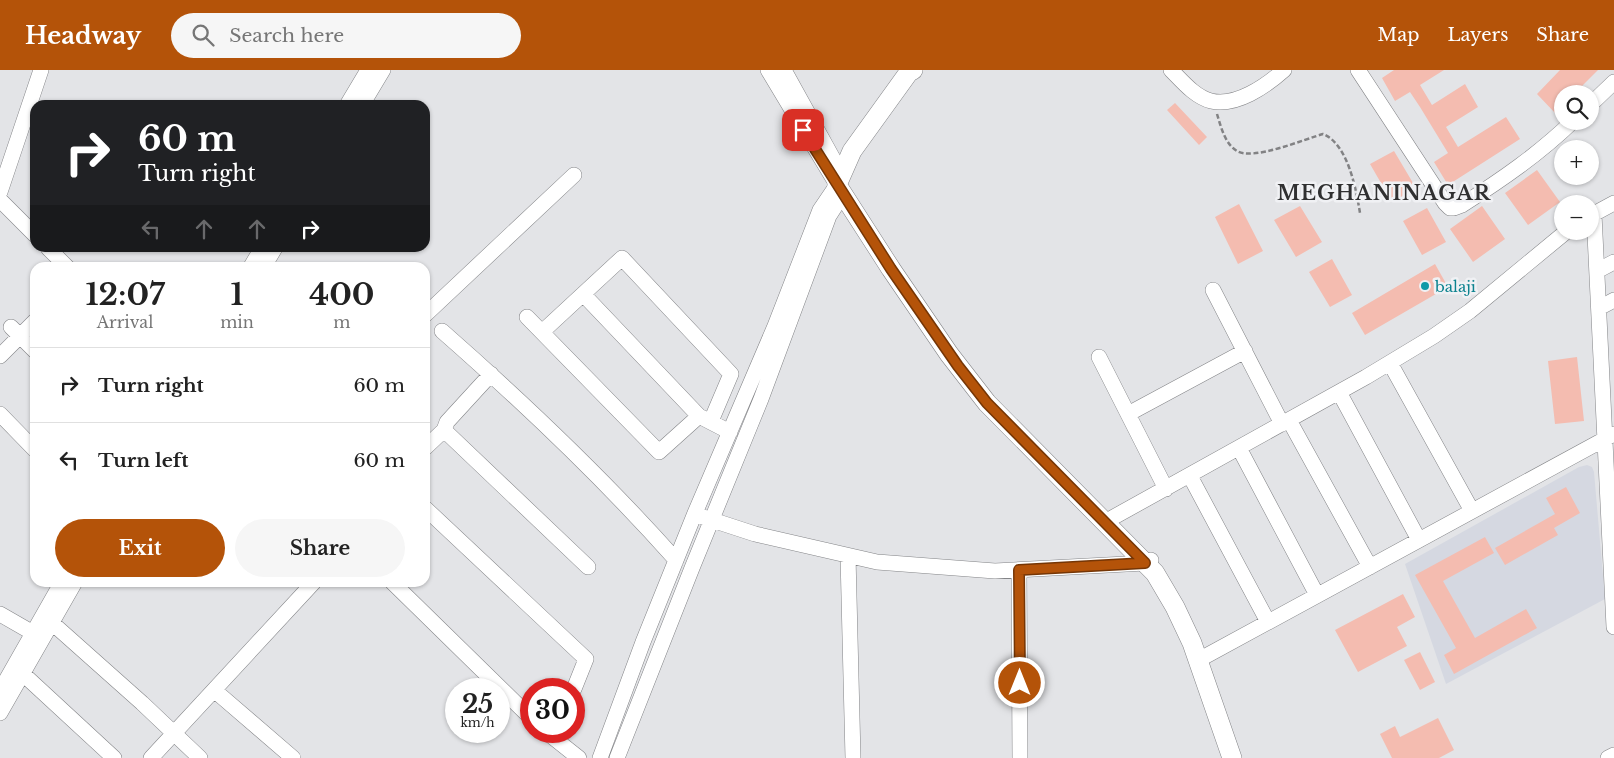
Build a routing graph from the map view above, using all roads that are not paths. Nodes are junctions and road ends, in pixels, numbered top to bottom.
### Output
1 (41, 70) edge
2 (368, 70) edge
3 (383, 70) edge
4 (768, 70) edge
5 (784, 70) edge
6 (913, 70) edge
7 (918, 70) edge
8 (1171, 70) edge
9 (1284, 70) edge
10 (1358, 70) edge
11 (1614, 82) edge
12 (1599, 96) edge
13 (31, 100) edge
14 (350, 100) edge
15 (365, 100) edge
16 (30, 103) edge
17 (1563, 130) edge
18 (574, 175) dead end
19 (842, 184) junction
20 (0, 192) edge
21 (0, 200) edge
22 (1614, 203) edge
23 (1599, 211) edge
24 (30, 229) edge
25 (1556, 240) edge
26 (1594, 240) edge
27 (52, 252) edge
28 (62, 262) edge
29 (1614, 262) edge
30 (1597, 271) junction
31 (1213, 290) dead end
32 (583, 294) junction
33 (1614, 300) edge
34 (1599, 308) junction
35 (430, 309) edge
36 (527, 317) dead end
37 (30, 324) edge
38 (15, 331) junction
39 (442, 331) dead end
40 (542, 332) junction
41 (773, 345) junction
42 (30, 346) edge
43 (1245, 351) junction
44 (0, 356) edge
45 (1099, 357) dead end
46 (1390, 363) junction
47 (491, 374) junction
48 (1339, 392) junction
49 (0, 414) edge
50 (1128, 414) junction
51 (705, 419) junction
52 (1286, 422) junction
53 (444, 430) junction
54 (730, 432) junction
55 (1610, 436) edge
56 (430, 443) edge
57 (30, 445) edge
58 (1239, 448) junction
59 (1190, 476) junction
60 (1166, 488) junction
61 (1611, 495) edge
62 (1472, 511) junction
63 (430, 513) edge
64 (695, 513) junction
65 (1112, 518) junction
66 (712, 521) junction
67 (1419, 540) junction
68 (1612, 545) edge
69 (848, 556) junction
70 (676, 560) junction
71 (1148, 562) junction
72 (588, 567) dead end
73 (1370, 567) junction
74 (1019, 570) junction
75 (60, 587) edge
76 (72, 587) edge
77 (309, 587) edge
78 (397, 587) edge
79 (1318, 595) junction
80 (1613, 596) edge
81 (0, 614) edge
82 (52, 622) junction
83 (1268, 622) junction
84 (1614, 627) edge
85 (37, 636) junction
86 (1204, 657) junction
87 (22, 673) junction
88 (578, 678) edge
89 (214, 690) junction
90 (0, 691) edge
91 (520, 707) edge
92 (0, 712) edge
93 (174, 733) junction
94 (561, 743) edge
95 (1614, 755) edge
96 (114, 758) edge
97 (150, 758) edge
98 (200, 758) edge
99 (293, 758) edge
100 (579, 758) edge
101 (600, 758) edge
102 (617, 758) edge
103 (853, 758) edge
104 (1020, 758) edge
105 (1232, 758) edge
106 (1240, 758) edge
107 (1608, 758) edge

1 - 13 street
2 - 14 street
3 - 15 street
4 - 19 street
5 - 19 street
6 - 19 main road
7 - 19 main road
8 - 9 street
10 - 17 street
11 - 12 street
16 - 20 street
18 - 35 street
19 - 41 street
19 - 65 main road
19 - 71 main road
21 - 24 street
22 - 23 street
25 - 46 street
26 - 30 street
27 - 28 street
29 - 30 street
30 - 34 street
31 - 43 street
32 - 40 street
32 - 51 street
32 - 51 street
33 - 34 street
34 - 55 street
36 - 40 street
37 - 38 street
38 - 42 street
38 - 44 street
39 - 47 street
40 - 51 street
41 - 54 street
41 - 66 street
43 - 50 street
43 - 52 street
45 - 50 street
46 - 48 street
46 - 62 street
47 - 53 street
47 - 70 street
48 - 52 street
48 - 67 street
49 - 57 street
50 - 60 street
51 - 54 street
52 - 58 street
52 - 73 street
53 - 56 street
53 - 72 street
54 - 64 street
55 - 61 street
55 - 62 street
58 - 59 street
58 - 79 street
59 - 60 street
59 - 83 street
60 - 65 street
61 - 68 street
62 - 67 street
63 - 88 street
64 - 66 street
64 - 70 street
65 - 71 main road
66 - 69 street
66 - 102 street
67 - 73 street
68 - 80 street
69 - 74 street
69 - 103 street
70 - 101 street
71 - 74 street
71 - 86 main road
71 - 105 main road
73 - 79 street
74 - 104 street
75 - 85 street
76 - 82 street
77 - 89 street
78 - 91 street
79 - 83 street
80 - 84 street
81 - 85 street
82 - 85 street
82 - 93 street
83 - 86 street
85 - 87 street
85 - 90 street
86 - 106 main road
87 - 92 street
87 - 96 street
89 - 93 street
89 - 99 street
93 - 97 street
93 - 98 street
94 - 100 street
95 - 107 street

